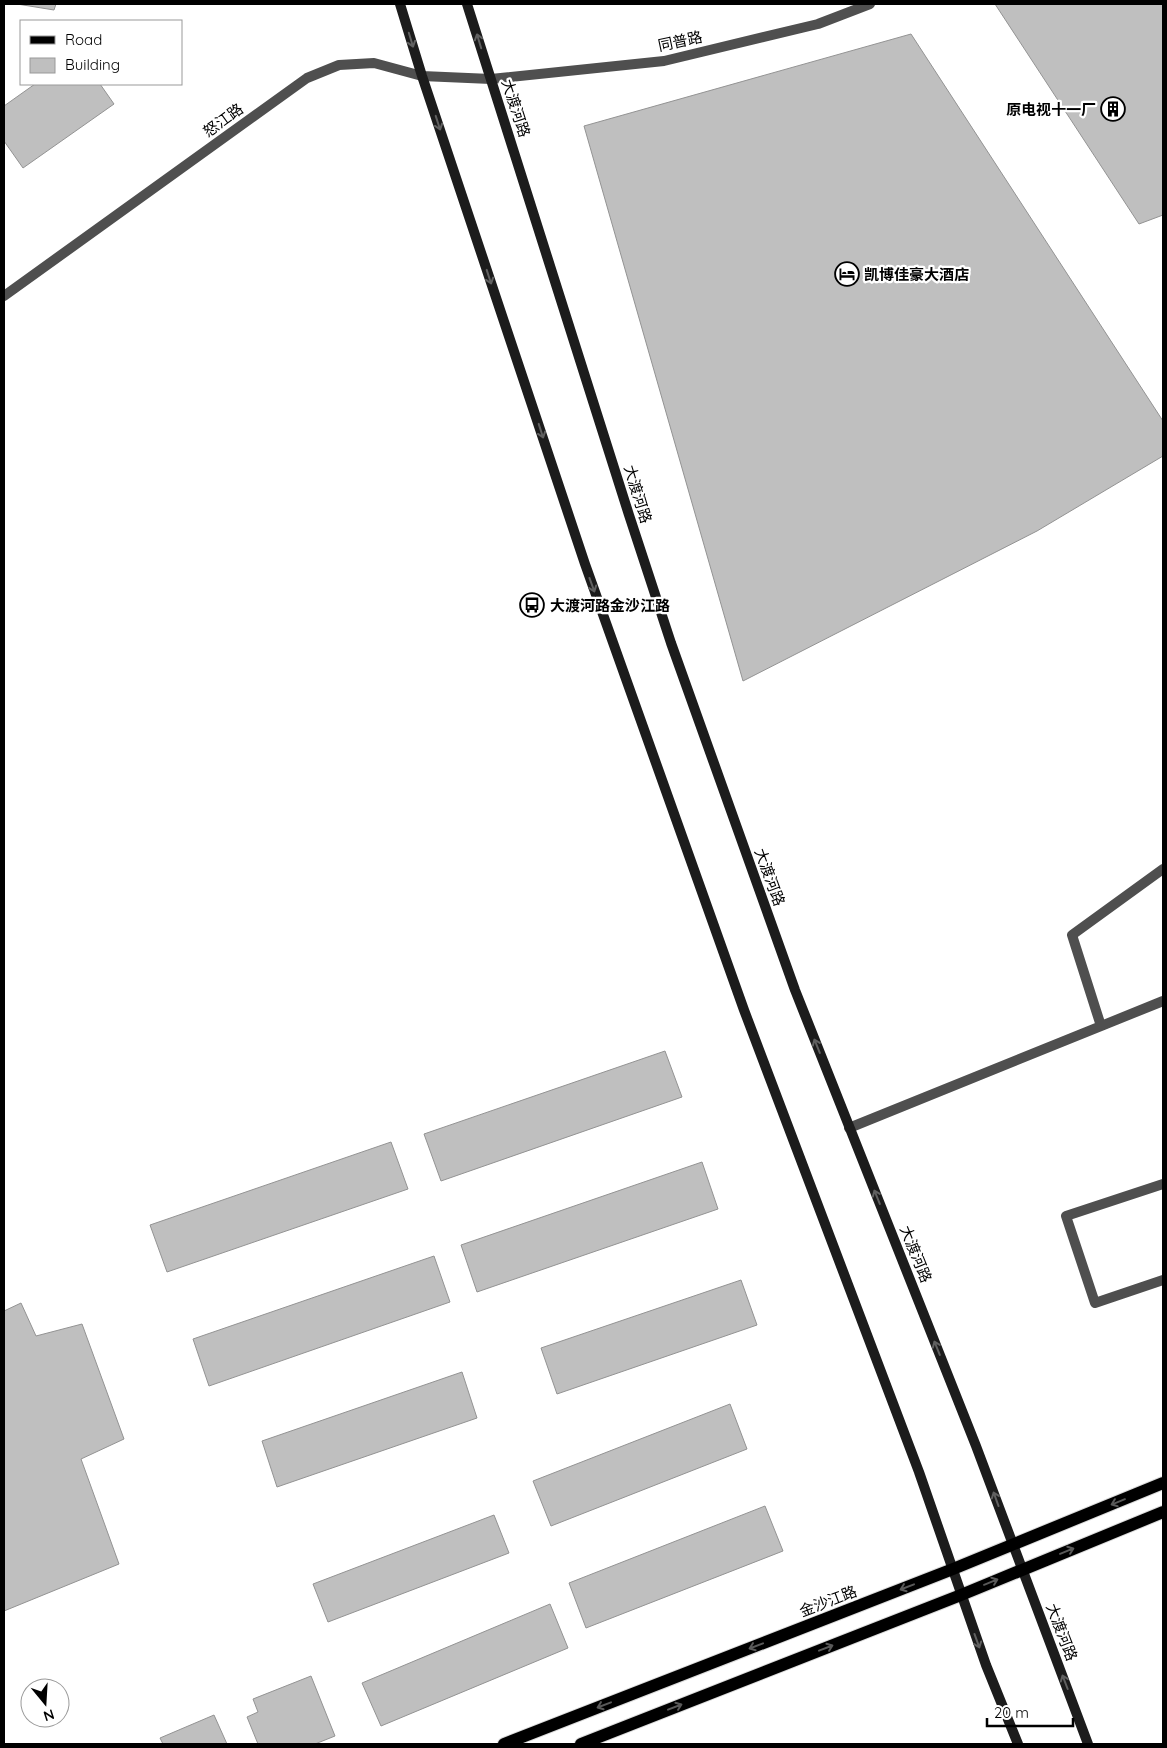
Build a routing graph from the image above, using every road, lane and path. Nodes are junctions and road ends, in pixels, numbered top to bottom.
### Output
1 (400, 4) edge
2 (467, 4) edge
3 (870, 4) edge
4 (422, 76) junction
5 (491, 79) junction
6 (4, 296) edge
7 (1163, 869) edge
8 (1163, 1001) edge
9 (1101, 1026) junction
10 (849, 1128) junction
11 (1163, 1184) edge
12 (1163, 1280) edge
13 (1163, 1483) edge
14 (1163, 1512) edge
15 (1013, 1545) junction
16 (953, 1569) junction
17 (1022, 1570) junction
18 (960, 1595) junction
19 (504, 1744) edge
20 (581, 1744) edge
21 (1018, 1744) edge
22 (1088, 1744) edge

1 -> 4 main road
5 -> 2 main road, 大渡河路
3 - 5 street, 同普路
4 - 5 street, 怒江路
4 - 6 street, 怒江路
4 -> 16 main road
10 -> 5 main road, 大渡河路
7 - 9 street
8 - 9 street
9 - 10 street
15 -> 10 main road, 大渡河路
11 - 12 street
13 -> 15 main road, 金沙江路
17 -> 14 main road
15 - 16 main road, 金沙江路
15 - 17 main road, 大渡河路
16 - 18 main road
16 -> 19 main road, 金沙江路
18 -> 17 main road
22 -> 17 main road, 大渡河路
20 -> 18 main road
18 -> 21 main road

